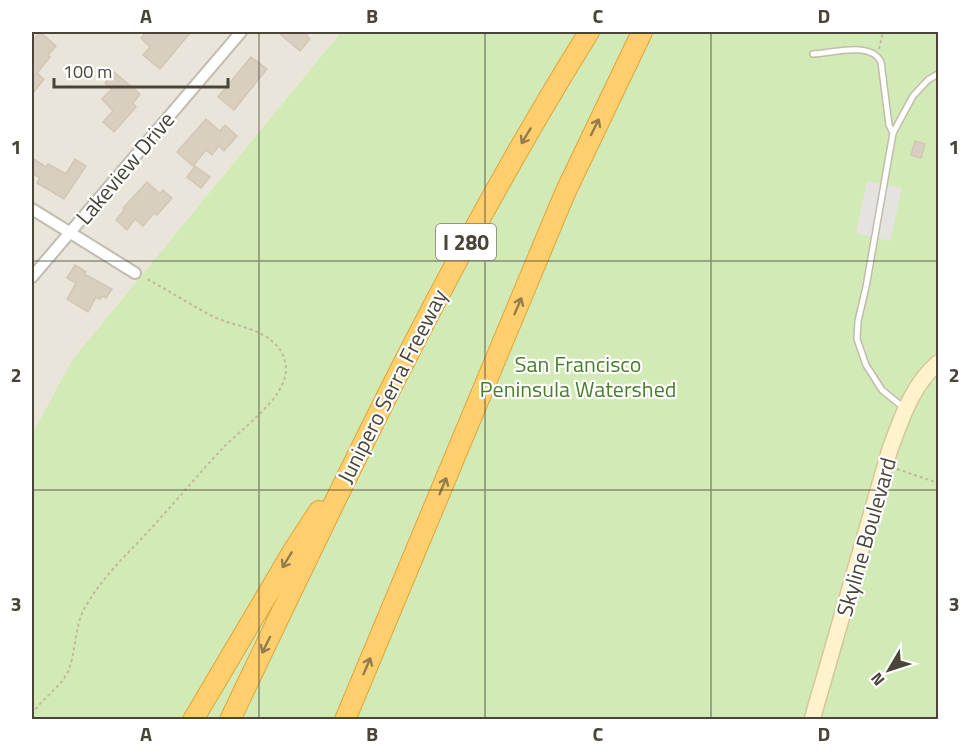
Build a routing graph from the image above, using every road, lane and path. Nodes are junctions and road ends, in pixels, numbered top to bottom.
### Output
1 (241, 32) edge
2 (589, 32) edge
3 (642, 32) edge
4 (883, 32) edge
5 (813, 54) dead end
6 (878, 55) junction
7 (939, 74) edge
8 (893, 132) junction
9 (32, 209) edge
10 (70, 233) junction
11 (135, 273) joint
12 (32, 278) edge
13 (939, 363) edge
14 (906, 409) junction
15 (355, 459) junction
16 (886, 466) junction
17 (939, 483) edge
18 (32, 714) edge
19 (194, 720) edge
20 (230, 720) edge
21 (345, 720) edge
22 (812, 720) edge

1 - 10 street, Lakeview Drive
2 -> 15 highway, Junipero Serra Freeway / I 280
21 -> 3 highway
4 - 6 path
5 - 6 lane
6 - 8 lane
7 - 8 lane
8 - 14 lane
9 - 10 street
10 - 11 street
10 - 12 street, Lakeview Drive
11 - 18 path
13 - 14 street, Skyline Boulevard
14 - 16 street, Skyline Boulevard
15 -> 19 highway
15 -> 20 highway, Junipero Serra Freeway / I 280
16 - 17 path
16 - 22 street, Skyline Boulevard

